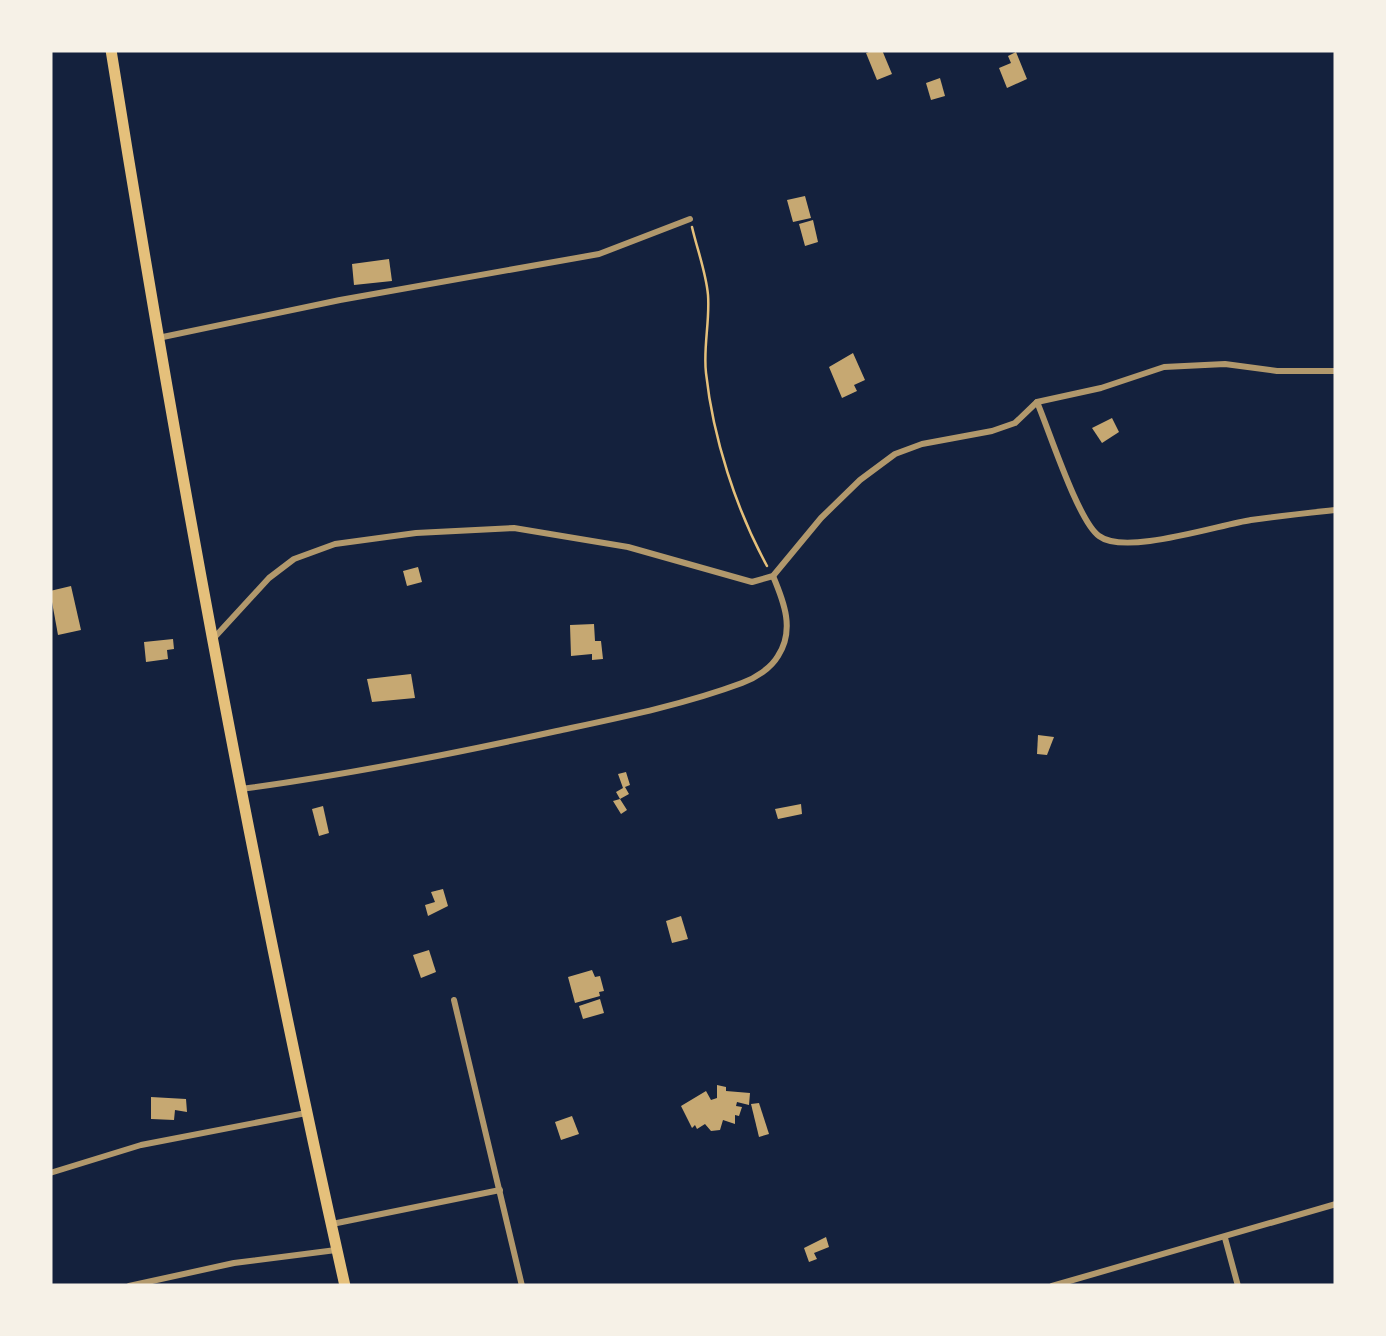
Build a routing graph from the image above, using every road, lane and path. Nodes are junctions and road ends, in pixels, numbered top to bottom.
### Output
1 (111, 50) edge
2 (690, 219) joint
3 (157, 338) junction
4 (1336, 372) edge
5 (1037, 402) junction
6 (1336, 510) edge
7 (773, 576) junction
8 (213, 639) junction
9 (241, 789) junction
10 (454, 1000) dead end
11 (307, 1112) junction
12 (50, 1173) edge
13 (500, 1190) junction
14 (1336, 1204) edge
15 (332, 1224) junction
16 (1225, 1238) junction
17 (337, 1250) junction
18 (129, 1286) edge
19 (345, 1286) edge
20 (522, 1286) edge
21 (1052, 1286) edge
22 (1238, 1286) edge

1 - 3 highway
2 - 3 street
2 - 7 path
3 - 8 highway
4 - 5 street
5 - 6 street
5 - 7 street
7 - 8 street
7 - 9 street
8 - 9 highway
9 - 11 highway
10 - 13 street
11 - 12 street
11 - 15 highway
13 - 15 street
13 - 20 street
14 - 16 street
15 - 17 highway
16 - 21 street
16 - 22 street
17 - 18 street
17 - 19 highway

